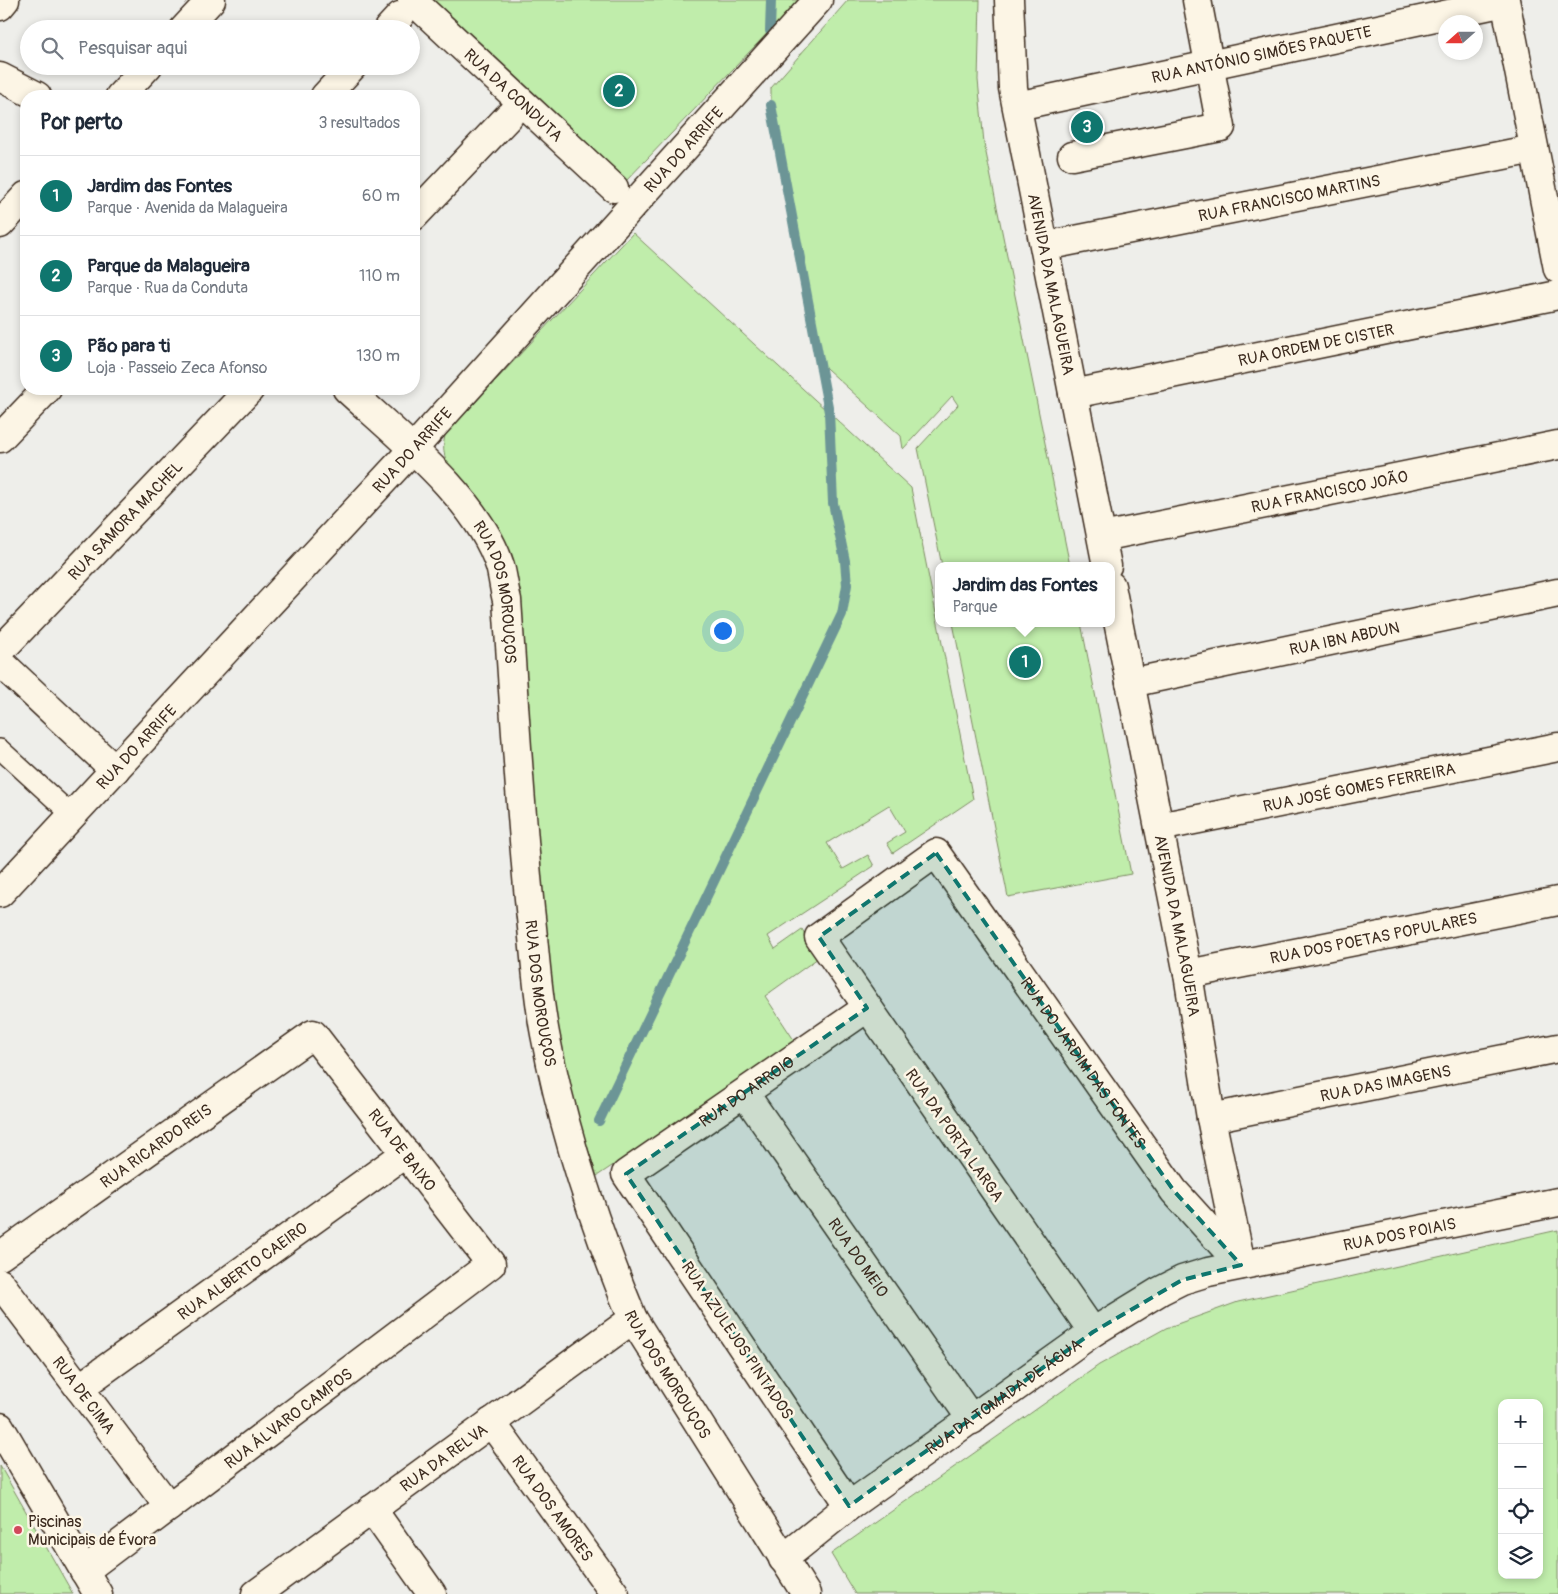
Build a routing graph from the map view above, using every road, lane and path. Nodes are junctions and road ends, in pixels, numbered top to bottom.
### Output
1 (5, 0) edge
2 (211, 0) edge
3 (818, 0) edge
4 (1009, 0) edge
5 (1197, 0) edge
6 (1505, 1) edge
7 (0, 6) edge
8 (192, 20) edge
9 (420, 31) edge
10 (1209, 65) junction
11 (140, 75) edge
12 (345, 75) edge
13 (0, 76) edge
14 (26, 90) edge
15 (126, 90) edge
16 (331, 90) edge
17 (1017, 106) junction
18 (509, 116) dead end
19 (1534, 149) junction
20 (1072, 156) dead end
21 (614, 188) dead end
22 (20, 202) edge
23 (420, 210) edge
24 (0, 224) edge
25 (1044, 246) junction
26 (1558, 269) edge
27 (1558, 295) edge
28 (1073, 394) junction
29 (41, 395) edge
30 (244, 395) edge
31 (354, 395) edge
32 (0, 438) edge
33 (1558, 445) edge
34 (413, 449) junction
35 (1102, 537) junction
36 (1106, 562) edge
37 (1558, 592) edge
38 (1115, 606) edge
39 (0, 650) edge
40 (0, 662) edge
41 (1130, 683) junction
42 (1558, 747) edge
43 (0, 749) edge
44 (115, 770) junction
45 (73, 816) junction
46 (1159, 827) junction
47 (936, 853) joint
48 (0, 893) edge
49 (1558, 901) edge
50 (1188, 974) junction
51 (867, 1008) junction
52 (313, 1034) joint
53 (1558, 1048) edge
54 (745, 1094) junction
55 (1212, 1118) junction
56 (406, 1153) junction
57 (626, 1174) joint
58 (1558, 1202) edge
59 (0, 1256) edge
60 (491, 1264) joint
61 (1241, 1265) junction
62 (0, 1283) edge
63 (633, 1319) junction
64 (1093, 1332) junction
65 (79, 1388) junction
66 (972, 1420) junction
67 (492, 1422) junction
68 (0, 1427) edge
69 (849, 1506) junction
70 (169, 1507) junction
71 (372, 1509) junction
72 (783, 1559) junction
73 (84, 1571) junction
74 (98, 1594) edge
75 (256, 1594) edge
76 (432, 1594) edge
77 (615, 1594) edge
78 (806, 1594) edge

1 - 7 street
2 - 8 street
3 - 34 street, RUA DO ARRIFE
4 - 17 street, AVENIDA DA MALAGUEIRA
5 - 10 street
6 - 10 street, RUA ANTÓNIO SIMÕES PAQUETE
6 - 19 street
9 - 21 street, RUA DA CONDUTA
10 - 17 street, RUA ANTÓNIO SIMÕES PAQUETE
10 - 20 street
11 - 15 street
12 - 16 street
13 - 14 street
17 - 25 street, AVENIDA DA MALAGUEIRA
18 - 23 street
19 - 25 street, RUA FRANCISCO MARTINS
19 - 26 street
22 - 24 street
25 - 28 street, AVENIDA DA MALAGUEIRA
27 - 28 street, RUA ORDEM DE CISTER
28 - 35 street, AVENIDA DA MALAGUEIRA
29 - 32 street
30 - 39 street, RUA SAMORA MACHEL
31 - 34 street, RUA DOS MOROUÇOS
33 - 35 street, RUA FRANCISCO JOÃO
34 - 44 street, RUA DO ARRIFE
34 - 63 street, RUA DOS MOROUÇOS
35 - 36 street, AVENIDA DA MALAGUEIRA
37 - 41 street, RUA IBN ABDUN
38 - 41 street, AVENIDA DA MALAGUEIRA
40 - 44 street
41 - 46 street, AVENIDA DA MALAGUEIRA
42 - 46 street, RUA JOSÉ GOMES FERREIRA
43 - 45 lane
44 - 45 street, RUA DO ARRIFE
45 - 48 street, RUA DO ARRIFE
46 - 50 street, AVENIDA DA MALAGUEIRA
47 - 51 street, RUA DA PORTA LARGA
47 - 61 street, RUA DO JARDIM DAS FONTES
49 - 50 street, RUA DOS POETAS POPULARES
50 - 55 street, AVENIDA DA MALAGUEIRA
51 - 54 street, RUA DO ARROIO
51 - 64 street, RUA DA PORTA LARGA
52 - 56 street, RUA DE BAIXO
52 - 59 street, RUA RICARDO REIS
53 - 55 street, RUA DAS IMAGENS
54 - 57 street, RUA DO ARROIO
54 - 66 street, RUA DO MEIO
55 - 61 street, AVENIDA DA MALAGUEIRA
56 - 60 street, RUA DE BAIXO
56 - 65 street, RUA ALBERTO CAEIRO
57 - 69 street, RUA AZULEJOS PINTADOS
58 - 61 street, RUA DOS POIAIS
60 - 70 street, RUA ÁLVARO CAMPOS
61 - 64 street, RUA DA TOMADA DE ÁGUA
62 - 65 street, RUA DE CIMA
63 - 67 street, RUA DA RELVA
63 - 72 street, RUA DOS MOROUÇOS
64 - 66 street, RUA DA TOMADA DE ÁGUA
65 - 70 street, RUA DE CIMA
66 - 69 street, RUA DA TOMADA DE ÁGUA
67 - 71 street, RUA DA RELVA
67 - 77 street, RUA DOS AMORES
68 - 73 street
69 - 72 street, RUA DA TOMADA DE ÁGUA
70 - 73 street, RUA ÁLVARO CAMPOS
71 - 75 street, RUA DA RELVA
71 - 76 street
72 - 78 street, RUA DOS MOROUÇOS
73 - 74 street

